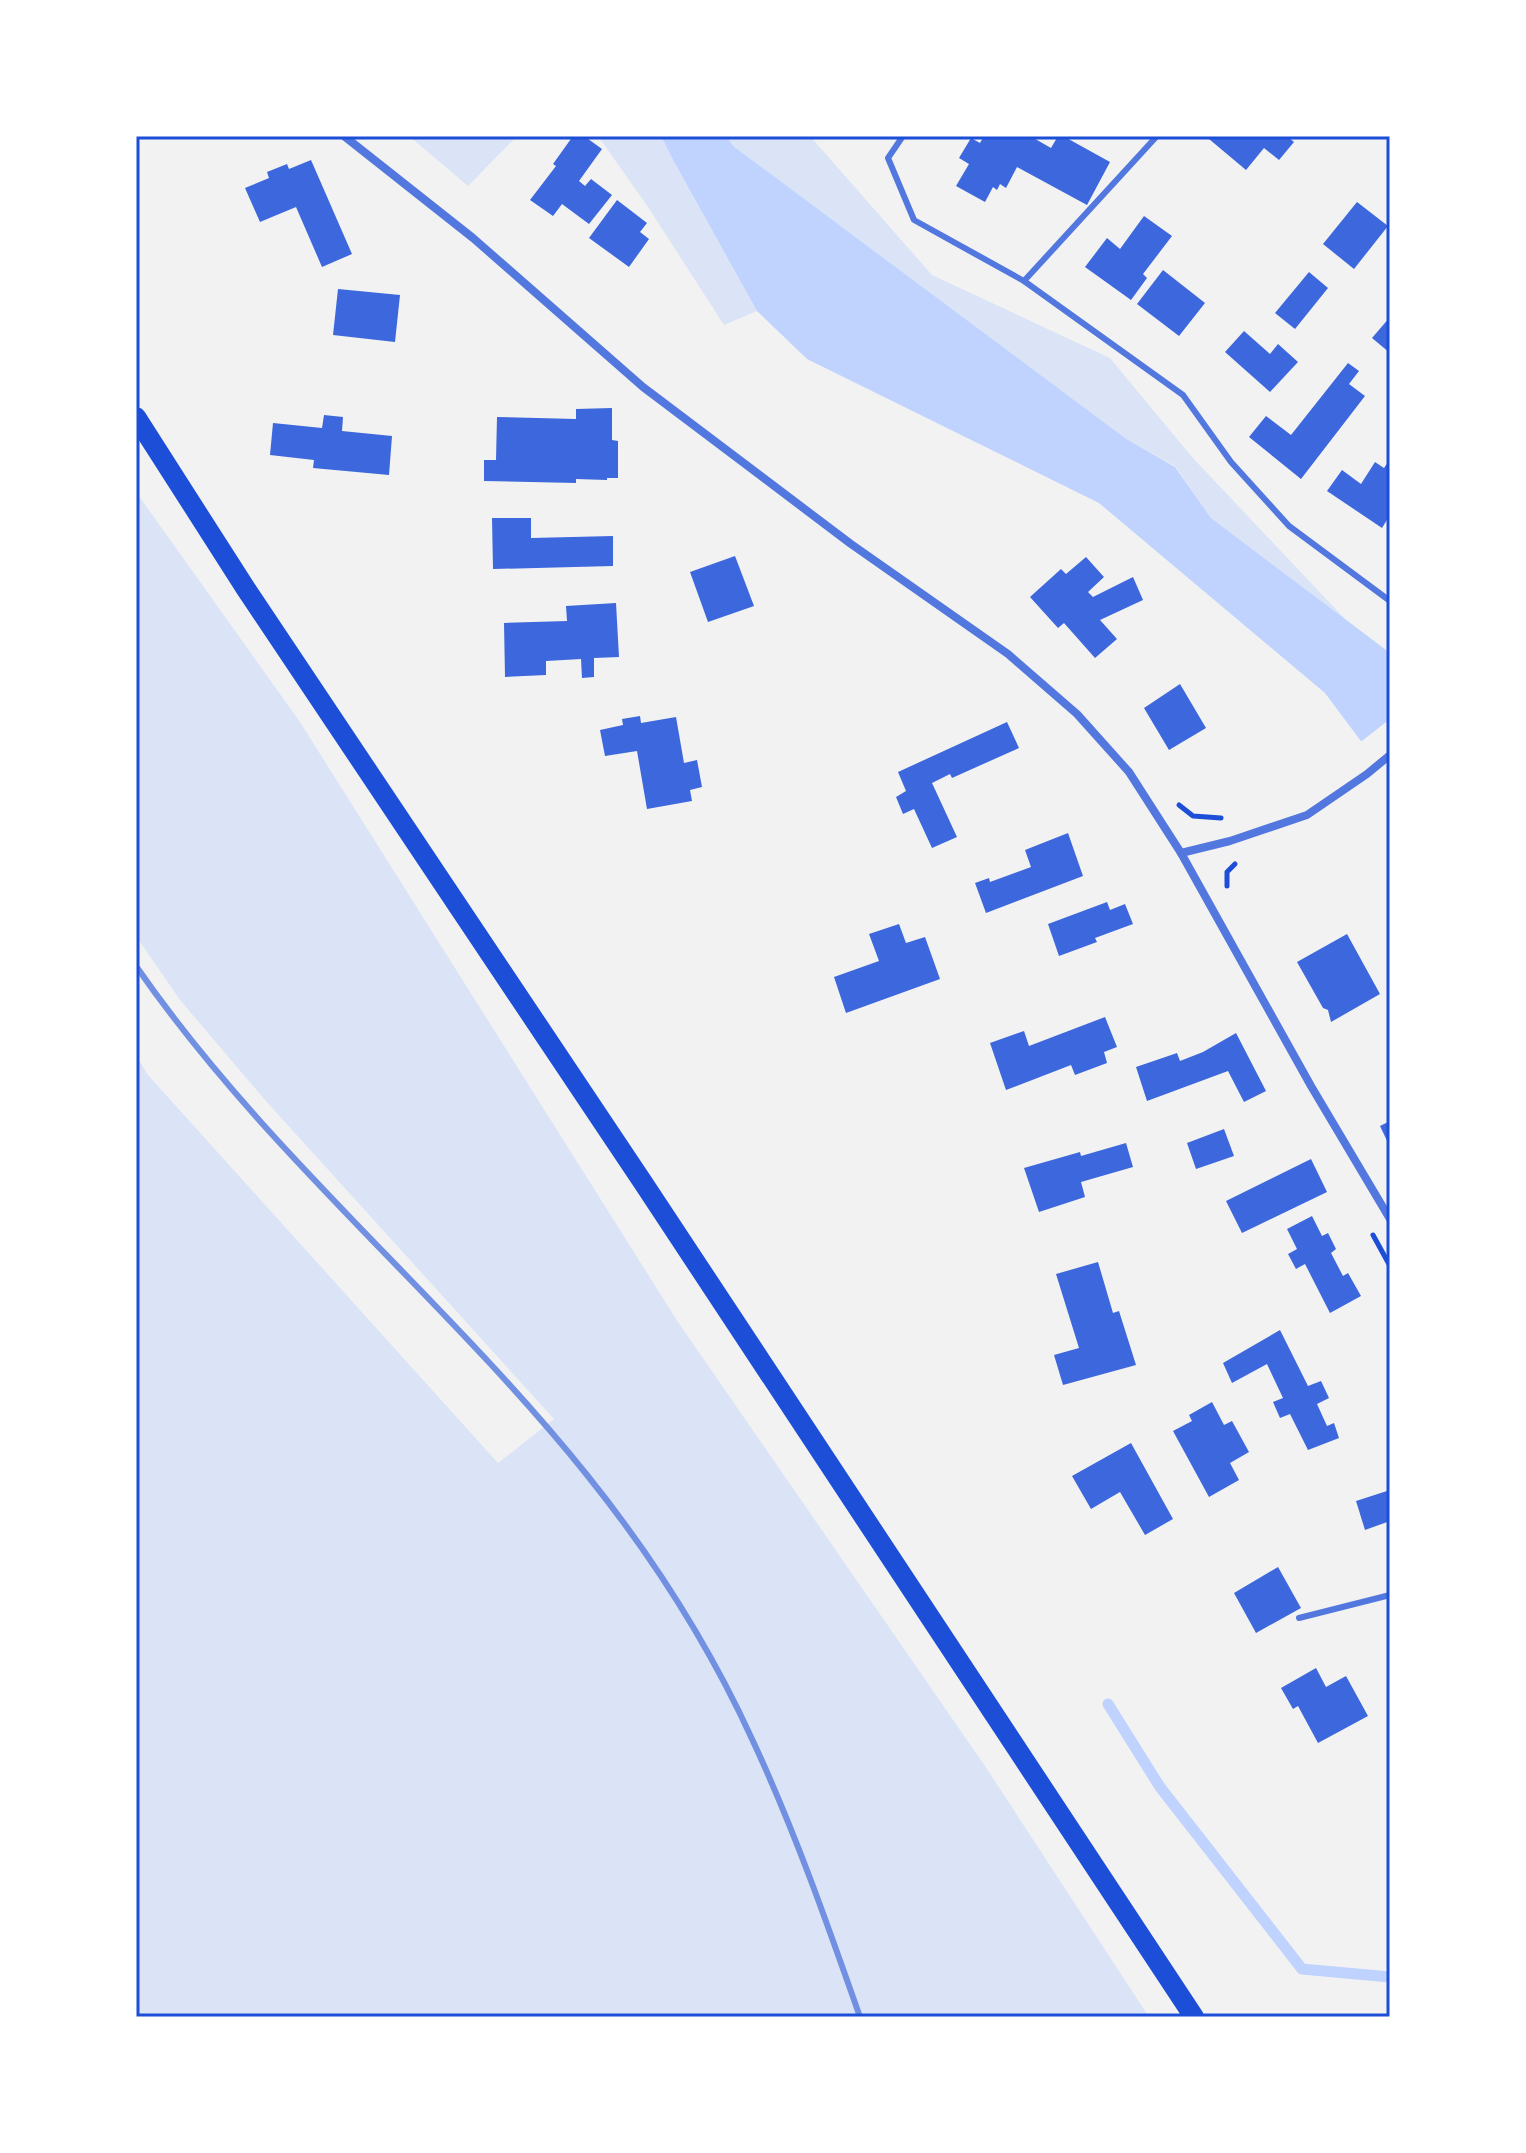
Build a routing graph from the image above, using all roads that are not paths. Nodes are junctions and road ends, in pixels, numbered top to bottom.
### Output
1 (344, 136) edge
2 (903, 136) edge
3 (1157, 136) edge
4 (1024, 281) junction
5 (136, 417) edge
6 (1390, 601) edge
7 (1390, 755) edge
8 (1181, 853) junction
9 (1390, 1219) edge
10 (1390, 1595) edge
11 (1299, 1618) dead end
12 (1194, 2017) edge

1 - 8 street
2 - 4 lane
3 - 4 lane
4 - 6 lane
5 - 12 main road
7 - 8 street
8 - 9 street
10 - 11 lane

